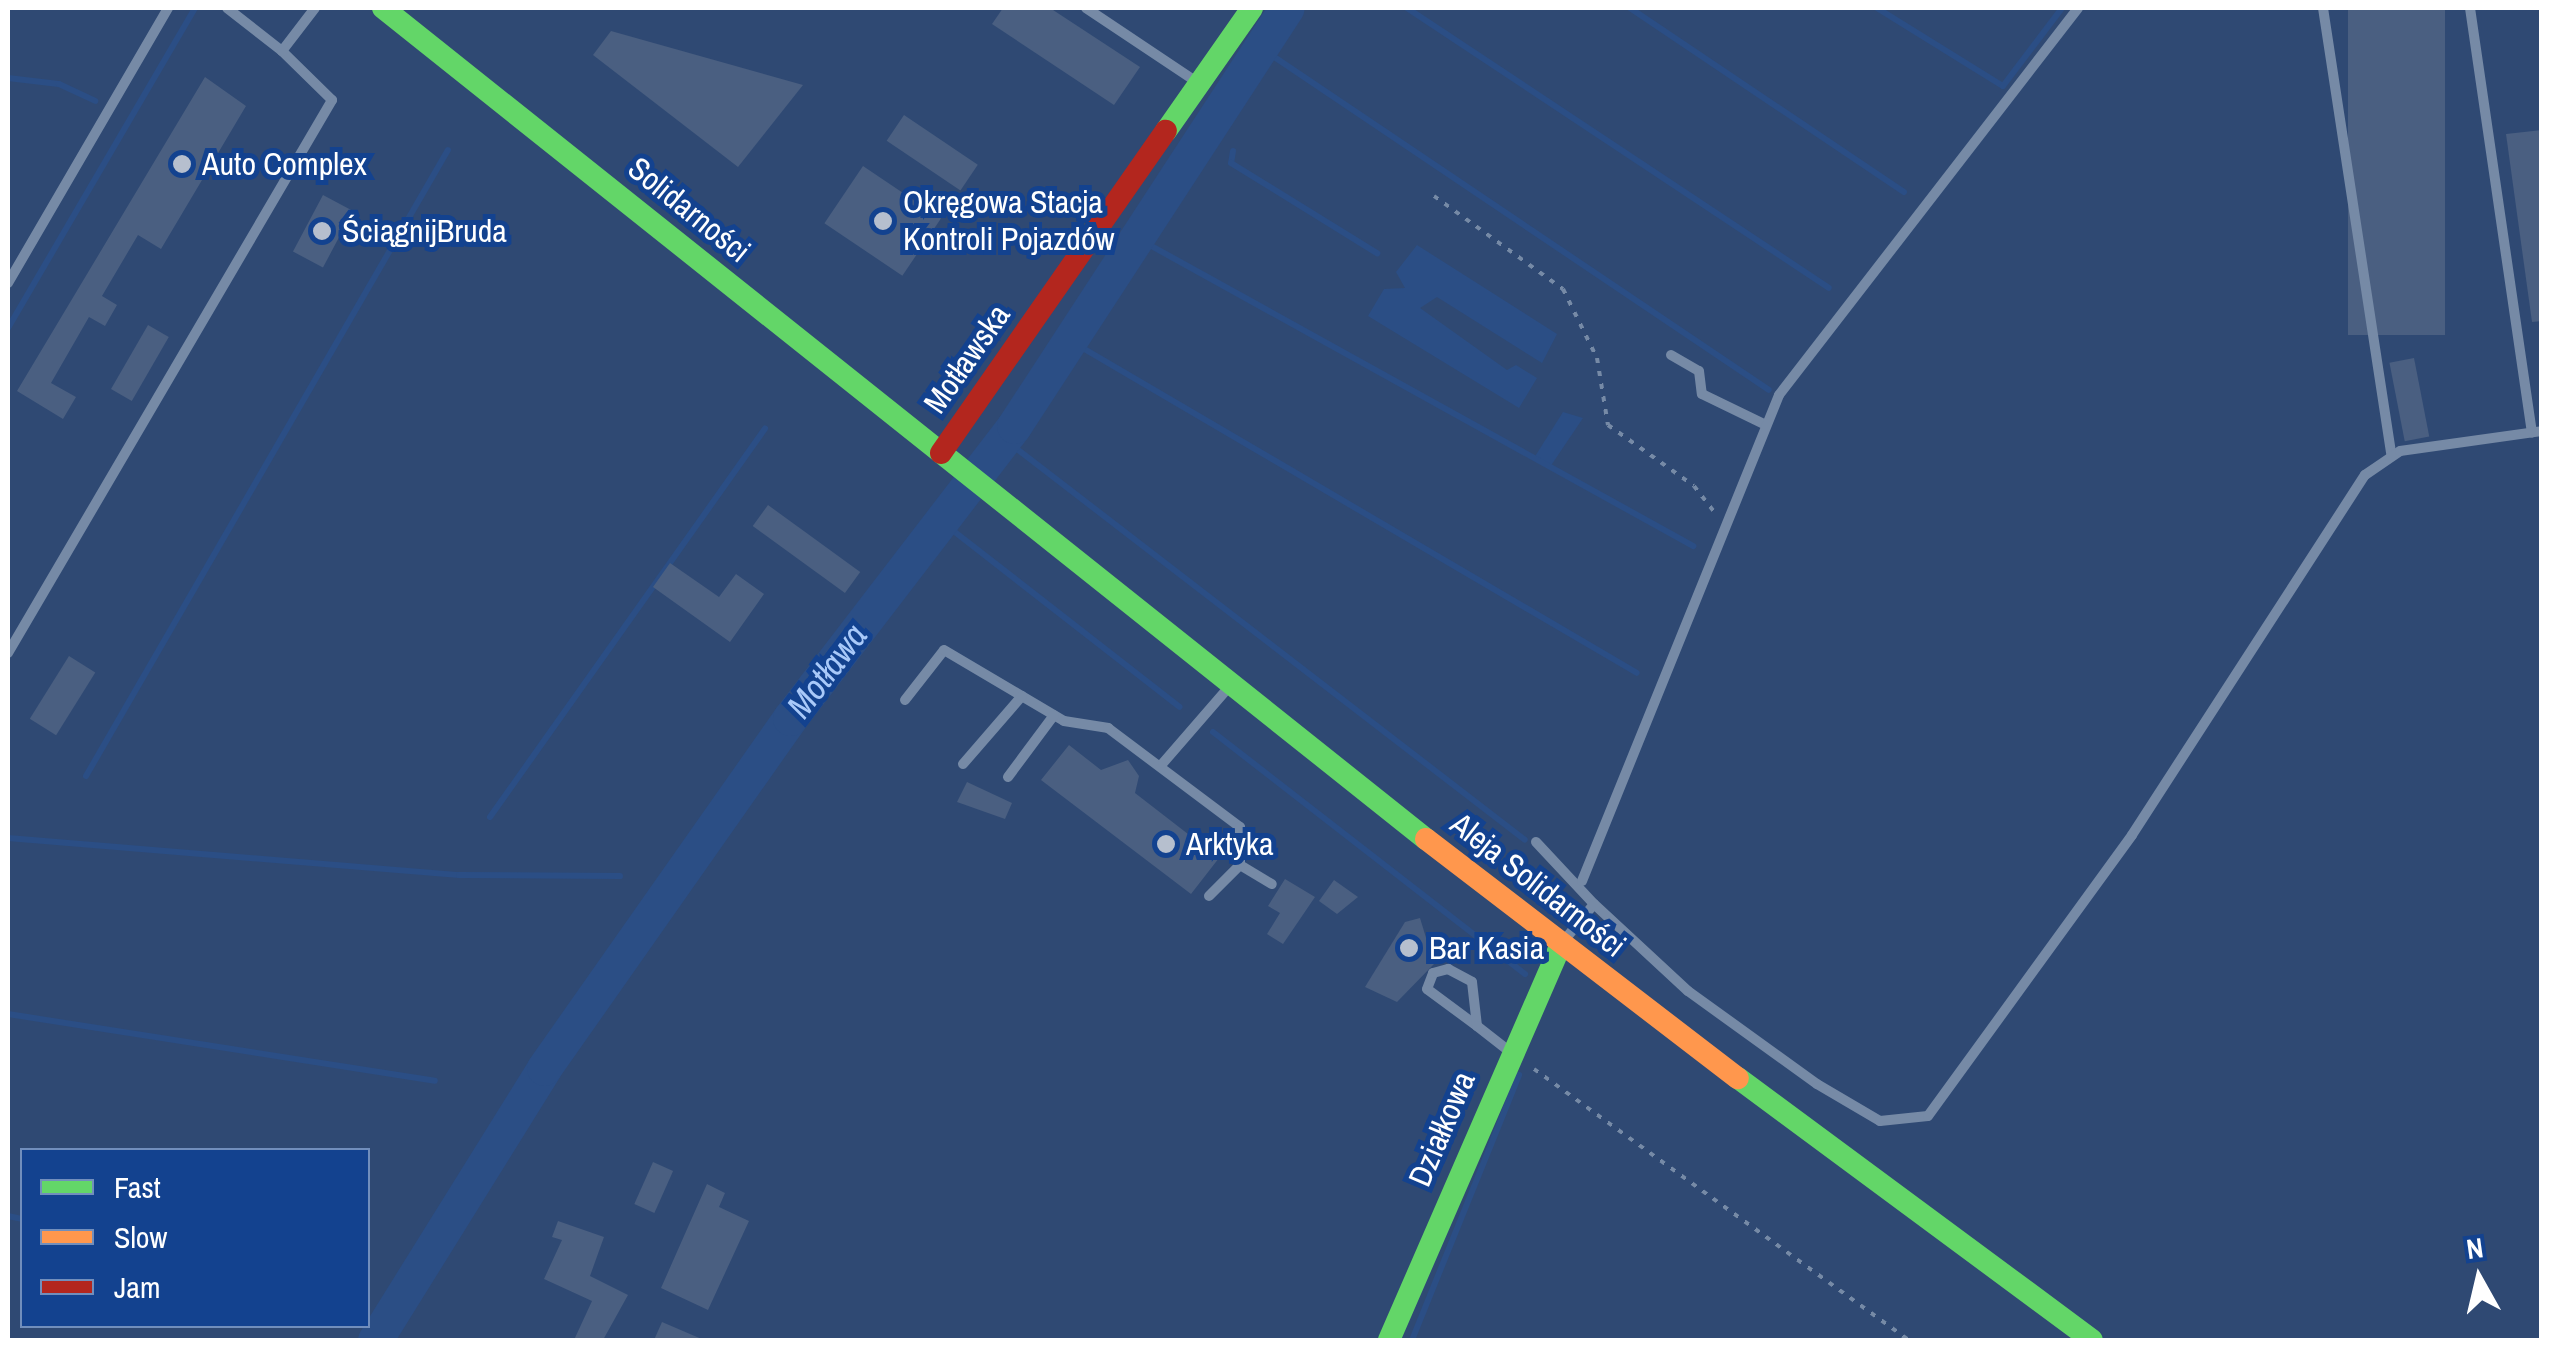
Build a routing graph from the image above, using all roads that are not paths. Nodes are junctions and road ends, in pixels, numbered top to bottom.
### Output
1 (168, 8) edge
2 (227, 8) edge
3 (314, 8) edge
4 (383, 8) edge
5 (1086, 8) edge
6 (1252, 8) edge
7 (2078, 8) edge
8 (2324, 8) edge
9 (2470, 8) edge
10 (282, 51) junction
11 (1199, 83) junction
12 (8, 283) edge
13 (1671, 355) dead end
14 (1766, 426) junction
15 (2536, 432) edge
16 (2391, 454) junction
17 (948, 458) junction
18 (8, 653) edge
19 (1232, 684) junction
20 (1022, 696) junction
21 (905, 700) dead end
22 (1054, 715) junction
23 (1163, 763) junction
24 (963, 764) dead end
25 (1008, 777) dead end
26 (1536, 842) dead end
27 (1240, 864) junction
28 (1582, 882) junction
29 (1272, 884) dead end
30 (1208, 896) dead end
31 (1594, 904) junction
32 (1560, 946) junction
33 (1477, 1026) junction
34 (1510, 1051) junction
35 (1388, 1340) edge
36 (2092, 1340) edge

1 - 12 lane
2 - 10 lane
3 - 10 lane
4 - 17 main road, Solidarności
5 - 11 lane
6 - 11 main road, Motławska
7 - 14 lane
8 - 16 lane
9 - 15 lane
10 - 18 lane
11 - 17 main road, Motławska
13 - 14 lane
14 - 28 lane
15 - 16 lane
16 - 31 lane
17 - 19 main road, Aleja Solidarności
19 - 23 lane
19 - 32 main road, Aleja Solidarności
20 - 21 lane
20 - 22 lane
20 - 24 lane
22 - 23 lane
22 - 25 lane
23 - 27 lane
26 - 28 lane
27 - 29 lane
27 - 30 lane
28 - 31 lane
31 - 32 lane
32 - 34 main road, Działkowa
32 - 36 main road, Aleja Solidarności
33 - 33 lane
33 - 34 lane
34 - 35 main road, Działkowa

